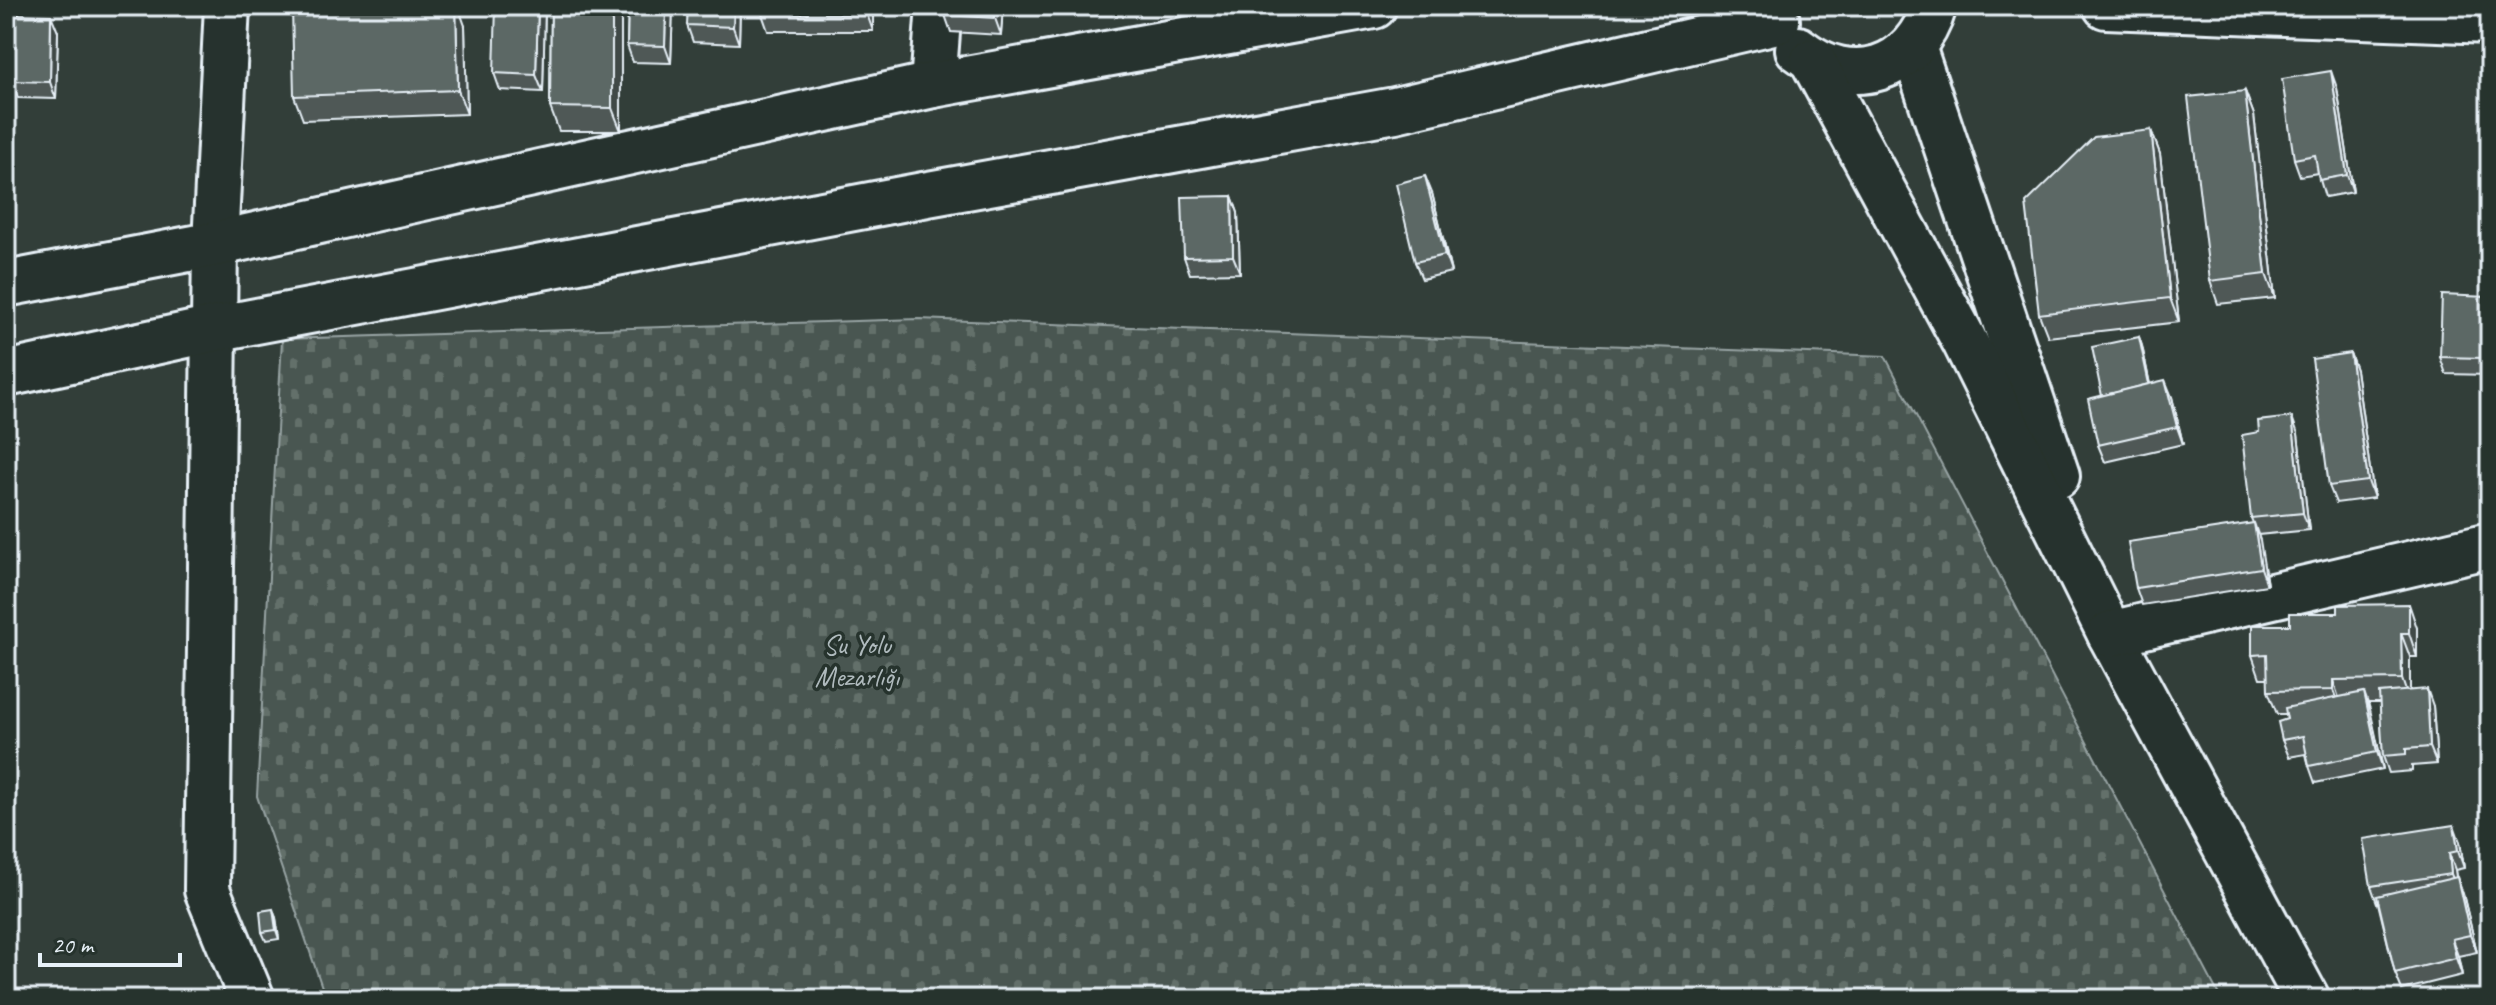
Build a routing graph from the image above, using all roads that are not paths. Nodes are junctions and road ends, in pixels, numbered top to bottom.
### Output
1 (227, 6) edge
2 (939, 6) edge
3 (1374, 6) edge
4 (1934, 6) edge
5 (2106, 6) edge
6 (1775, 14) edge
7 (2490, 21) edge
8 (1913, 47) junction
9 (1813, 61) junction
10 (933, 85) junction
11 (215, 244) junction
12 (6, 284) edge
13 (214, 329) junction
14 (6, 374) edge
15 (2490, 545) edge
16 (2110, 634) junction
17 (252, 999) edge
18 (2307, 999) edge

1 - 11 street
2 - 10 street
3 - 10 street
4 - 8 street
5 - 7 street
6 - 9 street
6 - 13 street
8 - 9 street
8 - 16 street
9 - 16 street
10 - 11 street
11 - 12 street
11 - 13 street
13 - 14 street
13 - 17 street
15 - 16 street
16 - 18 street

